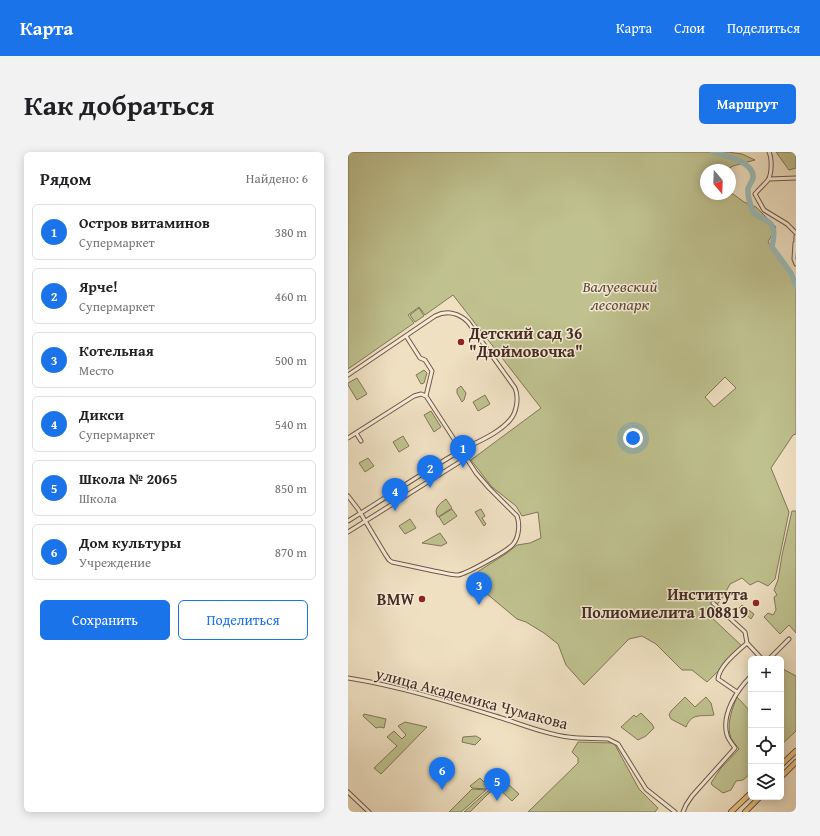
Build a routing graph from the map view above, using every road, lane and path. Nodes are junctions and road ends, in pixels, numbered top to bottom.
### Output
1 (768, 152) edge
2 (796, 178) edge
3 (769, 179) junction
4 (796, 234) edge
5 (796, 244) edge
6 (796, 264) edge
7 (406, 336) junction
8 (348, 375) edge
9 (426, 396) junction
10 (356, 433) junction
11 (348, 438) edge
12 (362, 440) dead end
13 (461, 451) junction
14 (466, 458) junction
15 (348, 496) edge
16 (360, 513) junction
17 (348, 521) edge
18 (365, 522) junction
19 (348, 532) edge
20 (713, 603) dead end
21 (790, 639) dead end
22 (746, 643) junction
23 (759, 656) edge
24 (772, 656) edge
25 (348, 678) edge
26 (748, 679) edge
27 (737, 692) junction
28 (796, 751) edge
29 (796, 762) edge
30 (782, 764) edge
31 (784, 774) edge
32 (348, 792) edge
33 (748, 796) edge
34 (757, 800) edge
35 (369, 812) edge
36 (675, 812) edge
37 (683, 812) edge
38 (731, 812) edge
39 (745, 812) edge

1 - 3 street
2 - 3 street
3 - 4 street
4 - 5 street
5 - 6 street
7 - 8 street
7 - 9 street
7 - 13 street
9 - 10 street
9 - 13 street
10 - 11 street
10 - 12 street
13 - 14 street
13 - 16 street
14 - 18 street
14 - 18 street
15 - 16 street
16 - 17 street
16 - 18 street
18 - 19 street
20 - 22 street
21 - 24 street
22 - 23 street
22 - 27 street
25 - 36 street, улица Академика Чумакова
26 - 27 street
27 - 37 street
28 - 30 highway
29 - 31 highway
32 - 35 street
33 - 38 highway
34 - 39 highway

